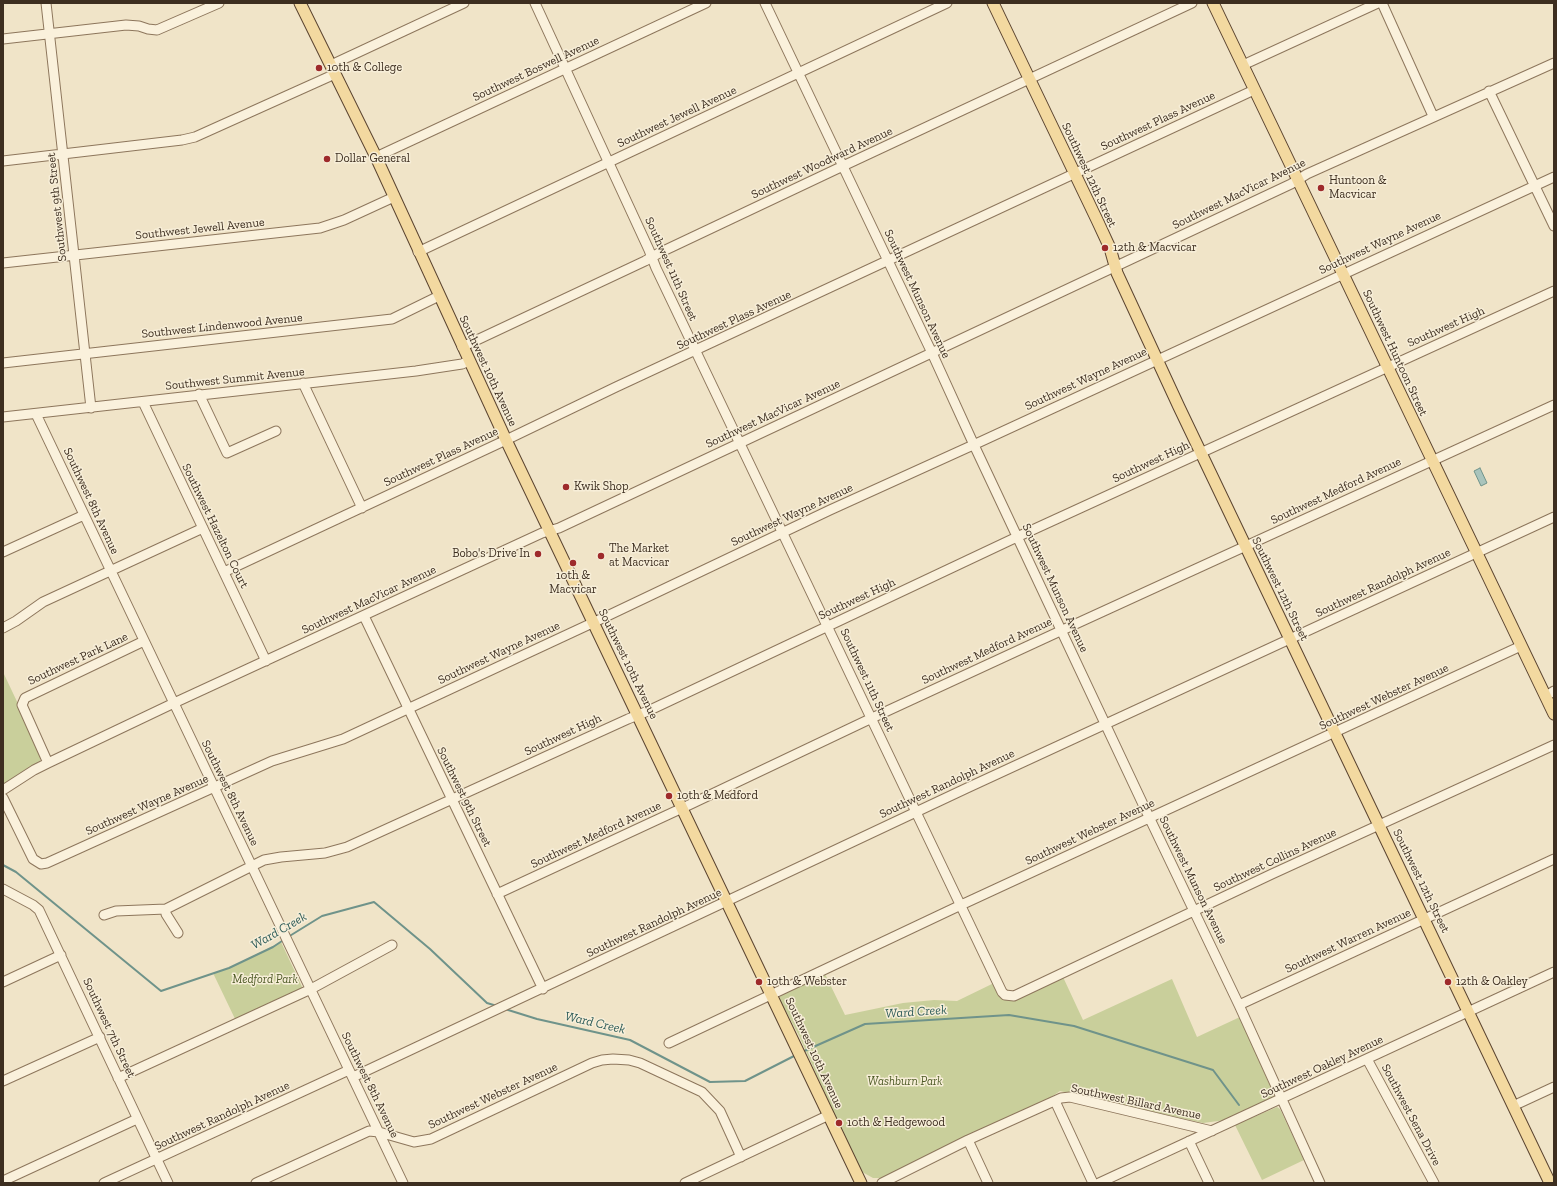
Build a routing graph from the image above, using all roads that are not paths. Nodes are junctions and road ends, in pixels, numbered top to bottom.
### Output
1 (46, 3) edge
2 (219, 3) edge
3 (300, 3) edge
4 (464, 3) edge
5 (535, 3) edge
6 (706, 3) edge
7 (765, 3) edge
8 (947, 3) edge
9 (993, 3) edge
10 (1192, 3) edge
11 (1213, 3) edge
12 (1378, 3) edge
13 (1382, 3) edge
14 (50, 34) junction
15 (3, 40) edge
16 (1554, 63) edge
17 (1242, 65) junction
18 (566, 68) junction
19 (333, 69) junction
20 (798, 73) junction
21 (1029, 78) junction
22 (1254, 90) junction
23 (1489, 91) junction
24 (1433, 116) junction
25 (63, 154) junction
26 (376, 158) junction
27 (3, 161) edge
28 (609, 162) junction
29 (843, 166) junction
30 (1074, 173) junction
31 (1554, 176) edge
32 (1298, 180) junction
33 (1535, 185) junction
34 (394, 197) junction
35 (1554, 226) edge
36 (418, 252) junction
37 (74, 255) junction
38 (652, 257) junction
39 (888, 260) junction
40 (3, 263) edge
41 (1115, 267) junction
42 (1344, 274) junction
43 (1554, 291) edge
44 (439, 296) junction
45 (462, 347) junction
46 (696, 351) junction
47 (932, 353) junction
48 (86, 354) junction
49 (1157, 360) junction
50 (469, 361) junction
51 (3, 363) edge
52 (1387, 366) junction
53 (303, 383) junction
54 (198, 394) junction
55 (143, 402) junction
56 (1554, 405) edge
57 (91, 408) junction
58 (36, 414) junction
59 (3, 417) edge
60 (276, 430) dead end
61 (506, 440) junction
62 (740, 443) junction
63 (974, 445) junction
64 (1201, 452) junction
65 (1432, 460) junction
66 (362, 508) junction
67 (84, 515) junction
68 (1554, 517) edge
69 (203, 528) junction
70 (550, 531) junction
71 (783, 533) junction
72 (1017, 537) junction
73 (1245, 546) junction
74 (3, 552) edge
75 (1477, 552) junction
76 (110, 570) junction
77 (224, 572) junction
78 (364, 616) junction
79 (594, 623) junction
80 (828, 626) junction
81 (3, 628) edge
82 (1061, 630) junction
83 (1290, 639) junction
84 (144, 641) junction
85 (1522, 646) junction
86 (266, 661) junction
87 (1550, 694) edge
88 (174, 703) junction
89 (409, 709) junction
90 (1554, 714) edge
91 (638, 715) junction
92 (872, 718) junction
93 (1105, 724) junction
94 (1335, 733) junction
95 (1554, 745) edge
96 (48, 762) junction
97 (214, 788) junction
98 (3, 790) edge
99 (3, 798) edge
100 (452, 800) junction
101 (682, 808) junction
102 (916, 812) junction
103 (1149, 817) junction
104 (1380, 825) junction
105 (1554, 859) edge
106 (252, 866) junction
107 (3, 889) edge
108 (497, 894) junction
109 (728, 902) junction
110 (961, 905) junction
111 (166, 910) junction
112 (1194, 911) junction
113 (104, 915) dead end
114 (1424, 918) junction
115 (178, 934) dead end
116 (392, 945) dead end
117 (61, 956) junction
118 (1554, 972) edge
119 (3, 982) edge
120 (310, 988) junction
121 (543, 989) junction
122 (772, 995) junction
123 (1007, 996) joint
124 (1239, 1004) junction
125 (1468, 1012) junction
126 (100, 1037) junction
127 (669, 1043) dead end
128 (1367, 1059) junction
129 (351, 1074) junction
130 (118, 1078) junction
131 (3, 1082) edge
132 (1554, 1087) edge
133 (1281, 1099) junction
134 (1055, 1101) junction
135 (1513, 1106) junction
136 (829, 1115) junction
137 (137, 1119) junction
138 (1212, 1131) junction
139 (379, 1132) junction
140 (968, 1140) junction
141 (1189, 1141) junction
142 (741, 1157) junction
143 (157, 1159) junction
144 (3, 1181) edge
145 (104, 1183) edge
146 (168, 1183) edge
147 (256, 1183) edge
148 (403, 1183) edge
149 (685, 1183) edge
150 (861, 1183) edge
151 (882, 1183) edge
152 (988, 1183) edge
153 (1093, 1183) edge
154 (1099, 1183) edge
155 (1209, 1183) edge
156 (1320, 1183) edge
157 (1434, 1183) edge
158 (1550, 1183) edge

1 - 14 street, Southwest 9th Street
2 - 14 street
3 - 19 main road, Southwest 10th Avenue
4 - 19 street
5 - 18 street, Southwest 11th Street
6 - 18 street, Southwest Boswell Avenue
7 - 20 street, Southwest Munson Avenue
8 - 20 street, Southwest Jewell Avenue
9 - 21 main road, Southwest 12th Street
10 - 21 street, Southwest Woodward Avenue
11 - 17 main road, Southwest Huntoon Street
12 - 17 street
13 - 24 street
14 - 15 street
14 - 25 street, Southwest 9th Street
16 - 23 street, Southwest MacVicar Avenue
17 - 22 main road, Southwest Huntoon Street
18 - 26 street, Southwest Boswell Avenue
18 - 28 street, Southwest 11th Street
19 - 25 street
19 - 26 main road, Southwest 10th Avenue
20 - 28 street, Southwest Jewell Avenue
20 - 29 street, Southwest Munson Avenue
21 - 29 street, Southwest Woodward Avenue
21 - 30 main road, Southwest 12th Street
22 - 30 street, Southwest Plass Avenue
22 - 32 main road, Southwest Huntoon Street
23 - 24 street, Southwest MacVicar Avenue
23 - 33 street
24 - 32 street, Southwest MacVicar Avenue
25 - 27 street
25 - 37 street, Southwest 9th Street
26 - 34 main road, Southwest 10th Avenue
28 - 36 street, Southwest Jewell Avenue
28 - 38 street, Southwest 11th Street
29 - 38 street, Southwest Woodward Avenue
29 - 39 street, Southwest Munson Avenue
30 - 39 street, Southwest Plass Avenue
30 - 41 main road, Southwest 12th Street
31 - 33 street, Southwest Wayne Avenue
32 - 41 street, Southwest MacVicar Avenue
32 - 42 main road, Southwest Huntoon Street
33 - 35 street
33 - 42 street, Southwest Wayne Avenue
34 - 36 main road, Southwest 10th Avenue
34 - 37 street, Southwest Jewell Avenue
36 - 44 main road, Southwest 10th Avenue
37 - 40 street, Southwest Jewell Avenue
37 - 48 street, Southwest 9th Street
38 - 45 street, Southwest Woodward Avenue
38 - 46 street, Southwest 11th Street
39 - 46 street, Southwest Plass Avenue
39 - 47 street, Southwest Munson Avenue
41 - 47 street, Southwest MacVicar Avenue
41 - 49 main road, Southwest 12th Street
42 - 49 street, Southwest Wayne Avenue
42 - 52 main road, Southwest Huntoon Street
43 - 52 street, Southwest High
44 - 45 main road, Southwest 10th Avenue
44 - 48 street, Southwest Lindenwood Avenue
45 - 50 main road, Southwest 10th Avenue
46 - 61 street, Southwest Plass Avenue
46 - 62 street, Southwest 11th Street
47 - 62 street, Southwest MacVicar Avenue
47 - 63 street, Southwest Munson Avenue
48 - 51 street, Southwest Lindenwood Avenue
48 - 57 street, Southwest 9th Street
49 - 63 street, Southwest Wayne Avenue
49 - 64 main road, Southwest 12th Street
50 - 53 street, Southwest Summit Avenue
50 - 61 main road, Southwest 10th Avenue
52 - 64 street, Southwest High
52 - 65 main road, Southwest Huntoon Street
53 - 54 street, Southwest Summit Avenue
53 - 66 street
54 - 55 street, Southwest Summit Avenue
54 - 60 street
55 - 57 street, Southwest Summit Avenue
55 - 69 street, Southwest Hazelton Court
56 - 65 street, Southwest Medford Avenue
57 - 58 street, Southwest Summit Avenue
58 - 59 street, Southwest Summit Avenue
58 - 67 street, Southwest 8th Avenue
61 - 66 street, Southwest Plass Avenue
61 - 70 main road, Southwest 10th Avenue
62 - 70 street, Southwest MacVicar Avenue
62 - 71 street, Southwest 11th Street
63 - 71 street, Southwest Wayne Avenue
63 - 72 street, Southwest Munson Avenue
64 - 72 street, Southwest High
64 - 73 main road, Southwest 12th Street
65 - 73 street, Southwest Medford Avenue
65 - 75 main road, Southwest Huntoon Street
66 - 77 street, Southwest Plass Avenue
67 - 74 street
67 - 76 street, Southwest 8th Avenue
68 - 75 street, Southwest Randolph Avenue
69 - 76 street
69 - 77 street, Southwest Hazelton Court
70 - 78 street, Southwest MacVicar Avenue
70 - 79 main road, Southwest 10th Avenue
71 - 79 street, Southwest Wayne Avenue
71 - 80 street, Southwest 11th Street
72 - 80 street, Southwest High
72 - 82 street, Southwest Munson Avenue
73 - 82 street, Southwest Medford Avenue
73 - 83 main road, Southwest 12th Street
75 - 83 street, Southwest Randolph Avenue
75 - 85 main road, Southwest Huntoon Street
76 - 81 street
76 - 84 street, Southwest 8th Avenue
77 - 86 street, Southwest Hazelton Court
78 - 86 street, Southwest MacVicar Avenue
78 - 89 street, Southwest 9th Street
79 - 89 street, Southwest Wayne Avenue
79 - 91 main road, Southwest 10th Avenue
80 - 91 street, Southwest High
80 - 92 street, Southwest 11th Street
82 - 92 street, Southwest Medford Avenue
82 - 93 street, Southwest Munson Avenue
83 - 93 street, Southwest Randolph Avenue
83 - 94 main road, Southwest 12th Street
84 - 88 street, Southwest 8th Avenue
84 - 96 street, Southwest Park Lane
85 - 87 main road, Southwest Huntoon Street
85 - 94 street, Southwest Webster Avenue
86 - 88 street, Southwest MacVicar Avenue
87 - 90 main road, Southwest Huntoon Street
88 - 96 street, Southwest MacVicar Avenue
88 - 97 street, Southwest 8th Avenue
89 - 97 street, Southwest Wayne Avenue
89 - 100 street, Southwest 9th Street
91 - 100 street, Southwest High
91 - 101 main road, Southwest 10th Avenue
92 - 101 street, Southwest Medford Avenue
92 - 102 street, Southwest 11th Street
93 - 102 street, Southwest Randolph Avenue
93 - 103 street, Southwest Munson Avenue
94 - 103 street, Southwest Webster Avenue
94 - 104 main road, Southwest 12th Street
95 - 104 street, Southwest Collins Avenue
96 - 98 street, Southwest MacVicar Avenue
97 - 99 street, Southwest Wayne Avenue
97 - 106 street, Southwest 8th Avenue
100 - 106 street, Southwest High
100 - 108 street, Southwest 9th Street
101 - 108 street, Southwest Medford Avenue
101 - 109 main road, Southwest 10th Avenue
102 - 109 street, Southwest Randolph Avenue
102 - 110 street, Southwest 11th Street
103 - 110 street, Southwest Webster Avenue
103 - 112 street, Southwest Munson Avenue
104 - 112 street, Southwest Collins Avenue
104 - 114 main road, Southwest 12th Street
105 - 114 street, Southwest Warren Avenue
106 - 111 street, Southwest High
106 - 120 street, Southwest 8th Avenue
107 - 117 street, Southwest 7th Street
108 - 121 street, Southwest 9th Street
109 - 121 street, Southwest Randolph Avenue
109 - 122 main road, Southwest 10th Avenue
110 - 122 street, Southwest Webster Avenue
110 - 123 street, Southwest 11th Street
111 - 113 street
111 - 115 street
112 - 123 street, Southwest Collins Avenue
112 - 124 street, Southwest Munson Avenue
114 - 124 street, Southwest Warren Avenue
114 - 125 main road, Southwest 12th Street
116 - 120 street
117 - 119 street
117 - 126 street, Southwest 7th Street
118 - 125 street, Southwest Oakley Avenue
120 - 129 street, Southwest 8th Avenue
120 - 130 street
121 - 129 street, Southwest Randolph Avenue
122 - 127 street, Southwest Webster Avenue
122 - 136 main road, Southwest 10th Avenue
124 - 133 street, Southwest Munson Avenue
125 - 128 street, Southwest Oakley Avenue
125 - 135 main road, Southwest 12th Street
126 - 130 street, Southwest 7th Street
126 - 131 street
128 - 133 street, Southwest Oakley Avenue
128 - 157 street, Southwest Sena Drive
129 - 139 street, Southwest 8th Avenue
129 - 143 street, Southwest Randolph Avenue
130 - 137 street, Southwest 7th Street
132 - 135 street
133 - 138 street, Southwest Oakley Avenue
133 - 156 street, Southwest Munson Avenue
134 - 138 street, Southwest Billard Avenue
134 - 140 street, Southwest Billard Avenue
134 - 153 street
135 - 158 main road, Southwest 12th Street
136 - 142 street
136 - 150 main road, Southwest 10th Avenue
137 - 143 street, Southwest 7th Street
137 - 144 street
138 - 141 street, Southwest Oakley Avenue
139 - 142 street, Southwest Webster Avenue
139 - 147 street, Southwest Webster Avenue
139 - 148 street, Southwest 8th Avenue
140 - 151 street, Southwest Billard Avenue
140 - 152 street
141 - 154 street, Southwest Oakley Avenue
141 - 155 street
142 - 149 street
143 - 145 street, Southwest Randolph Avenue
143 - 146 street, Southwest 7th Street

